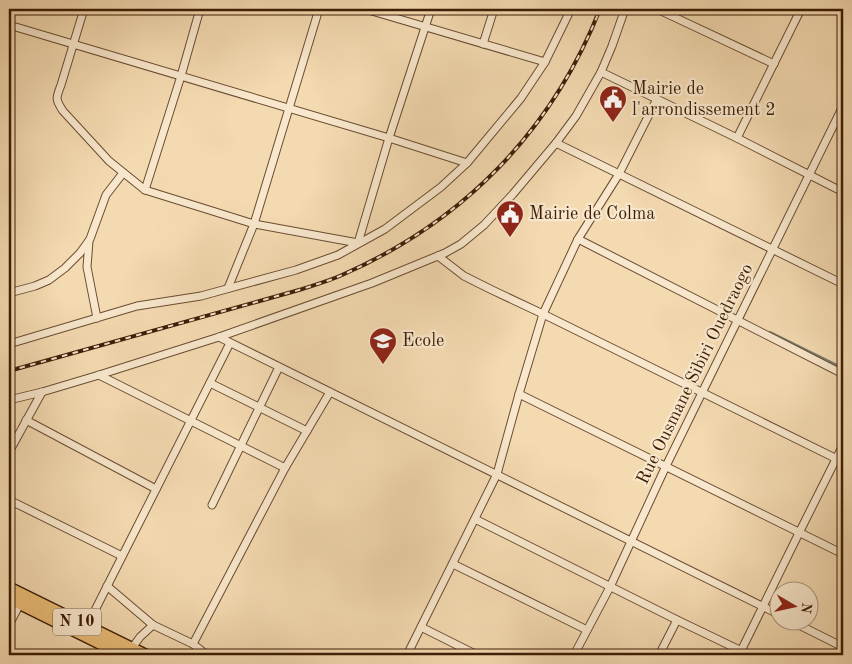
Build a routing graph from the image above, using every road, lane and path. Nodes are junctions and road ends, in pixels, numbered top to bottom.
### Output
1 (84, 9) edge
2 (200, 9) edge
3 (319, 9) edge
4 (365, 9) edge
5 (431, 9) edge
6 (494, 9) edge
7 (571, 9) edge
8 (625, 9) edge
9 (657, 9) edge
10 (801, 9) edge
11 (9, 26) edge
12 (425, 27) junction
13 (73, 44) junction
14 (483, 44) junction
15 (545, 62) junction
16 (774, 64) junction
17 (601, 72) junction
18 (181, 76) junction
19 (657, 99) junction
20 (843, 106) edge
21 (289, 108) junction
22 (388, 138) junction
23 (737, 138) junction
24 (556, 143) junction
25 (467, 163) junction
26 (123, 173) junction
27 (620, 174) junction
28 (810, 176) junction
29 (145, 190) junction
30 (843, 192) edge
31 (254, 224) junction
32 (90, 239) junction
33 (578, 239) junction
34 (358, 243) junction
35 (773, 249) junction
36 (438, 256) junction
37 (843, 284) edge
38 (228, 288) junction
39 (9, 293) edge
40 (543, 314) junction
41 (97, 318) junction
42 (738, 320) junction
43 (219, 337) junction
44 (230, 343) junction
45 (9, 344) edge
46 (279, 367) junction
47 (843, 374) edge
48 (99, 375) junction
49 (210, 382) junction
50 (42, 392) junction
51 (330, 392) junction
52 (702, 392) junction
53 (519, 394) junction
54 (9, 400) edge
55 (260, 407) junction
56 (26, 420) junction
57 (191, 420) junction
58 (307, 431) junction
59 (241, 445) junction
60 (843, 445) edge
61 (9, 452) edge
62 (840, 460) edge
63 (666, 466) junction
64 (286, 468) junction
65 (497, 474) junction
66 (156, 489) junction
67 (9, 500) edge
68 (212, 505) dead end
69 (475, 519) junction
70 (799, 533) junction
71 (631, 542) junction
72 (843, 554) edge
73 (122, 556) junction
74 (453, 564) junction
75 (108, 586) junction
76 (610, 587) junction
77 (9, 588) edge
78 (9, 598) edge
79 (20, 604) junction
80 (763, 606) junction
81 (770, 609) edge
82 (677, 620) junction
83 (9, 625) edge
84 (153, 626) junction
85 (421, 627) junction
86 (587, 630) junction
87 (85, 631) junction
88 (814, 632) edge
89 (193, 644) junction
90 (843, 646) edge
91 (128, 653) edge
92 (741, 653) edge
93 (145, 655) edge
94 (207, 655) edge
95 (407, 655) edge
96 (477, 655) edge
97 (574, 655) edge
98 (659, 655) edge
99 (750, 655) edge

1 - 13 street
2 - 18 street
3 - 21 street
4 - 12 street
5 - 12 street
6 - 14 street
7 - 15 street
8 - 17 street
9 - 16 street
10 - 16 street
11 - 13 street
12 - 14 street
12 - 22 street
13 - 18 street
13 - 26 street
14 - 15 street
15 - 25 street
16 - 23 street
17 - 19 street
17 - 24 street
18 - 21 street
18 - 29 street
19 - 23 street
19 - 27 street
20 - 28 street, Rue Ousmane Sibiri Ouedraogo
21 - 22 street
21 - 31 street
22 - 25 street
22 - 34 street
23 - 28 street
24 - 27 street
24 - 36 street
25 - 34 street
26 - 29 street
26 - 32 street
27 - 33 street
27 - 35 street
28 - 30 street
28 - 35 street, Rue Ousmane Sibiri Ouedraogo
29 - 31 street
31 - 34 street
31 - 38 street
32 - 39 street
32 - 41 street
33 - 40 street
33 - 42 street
34 - 38 street
35 - 37 street
35 - 42 street, Rue Ousmane Sibiri Ouedraogo
36 - 40 street
36 - 43 street
38 - 41 street
40 - 52 street
40 - 53 street
41 - 45 street
42 - 47 street
42 - 52 street, Rue Ousmane Sibiri Ouedraogo
43 - 44 street
43 - 48 street
44 - 46 street
44 - 49 street
46 - 51 street
46 - 55 street
48 - 50 street
48 - 57 street
49 - 55 street
49 - 57 street
50 - 54 street
50 - 56 street
51 - 58 street
51 - 65 street
52 - 62 street
52 - 63 street, Rue Ousmane Sibiri Ouedraogo
53 - 63 street
53 - 65 street
55 - 58 street
55 - 59 street
56 - 61 street
56 - 66 street
57 - 59 street
57 - 66 street
58 - 64 street
59 - 64 street
59 - 68 street
60 - 62 street
62 - 70 street
63 - 70 street
63 - 71 street, Rue Ousmane Sibiri Ouedraogo
64 - 89 street
65 - 69 street
65 - 71 street
66 - 73 street
67 - 73 street
69 - 74 street
69 - 76 street
70 - 72 street
70 - 80 street
71 - 76 street, Rue Ousmane Sibiri Ouedraogo
71 - 80 street
73 - 75 street
74 - 85 street
74 - 86 street
75 - 84 street
75 - 87 street
76 - 82 street
76 - 86 street, Rue Ousmane Sibiri Ouedraogo
77 - 87 main road, N 10
78 - 79 main road, N 10
79 - 83 street
79 - 87 main road, N 10
80 - 81 street
80 - 92 street
82 - 92 street
82 - 98 street
84 - 89 street
84 - 91 street
85 - 95 street
85 - 96 street
86 - 97 street, Rue Ousmane Sibiri Ouedraogo
87 - 91 main road, N 10
88 - 90 street
89 - 94 street
91 - 93 main road, N 10
92 - 99 street

